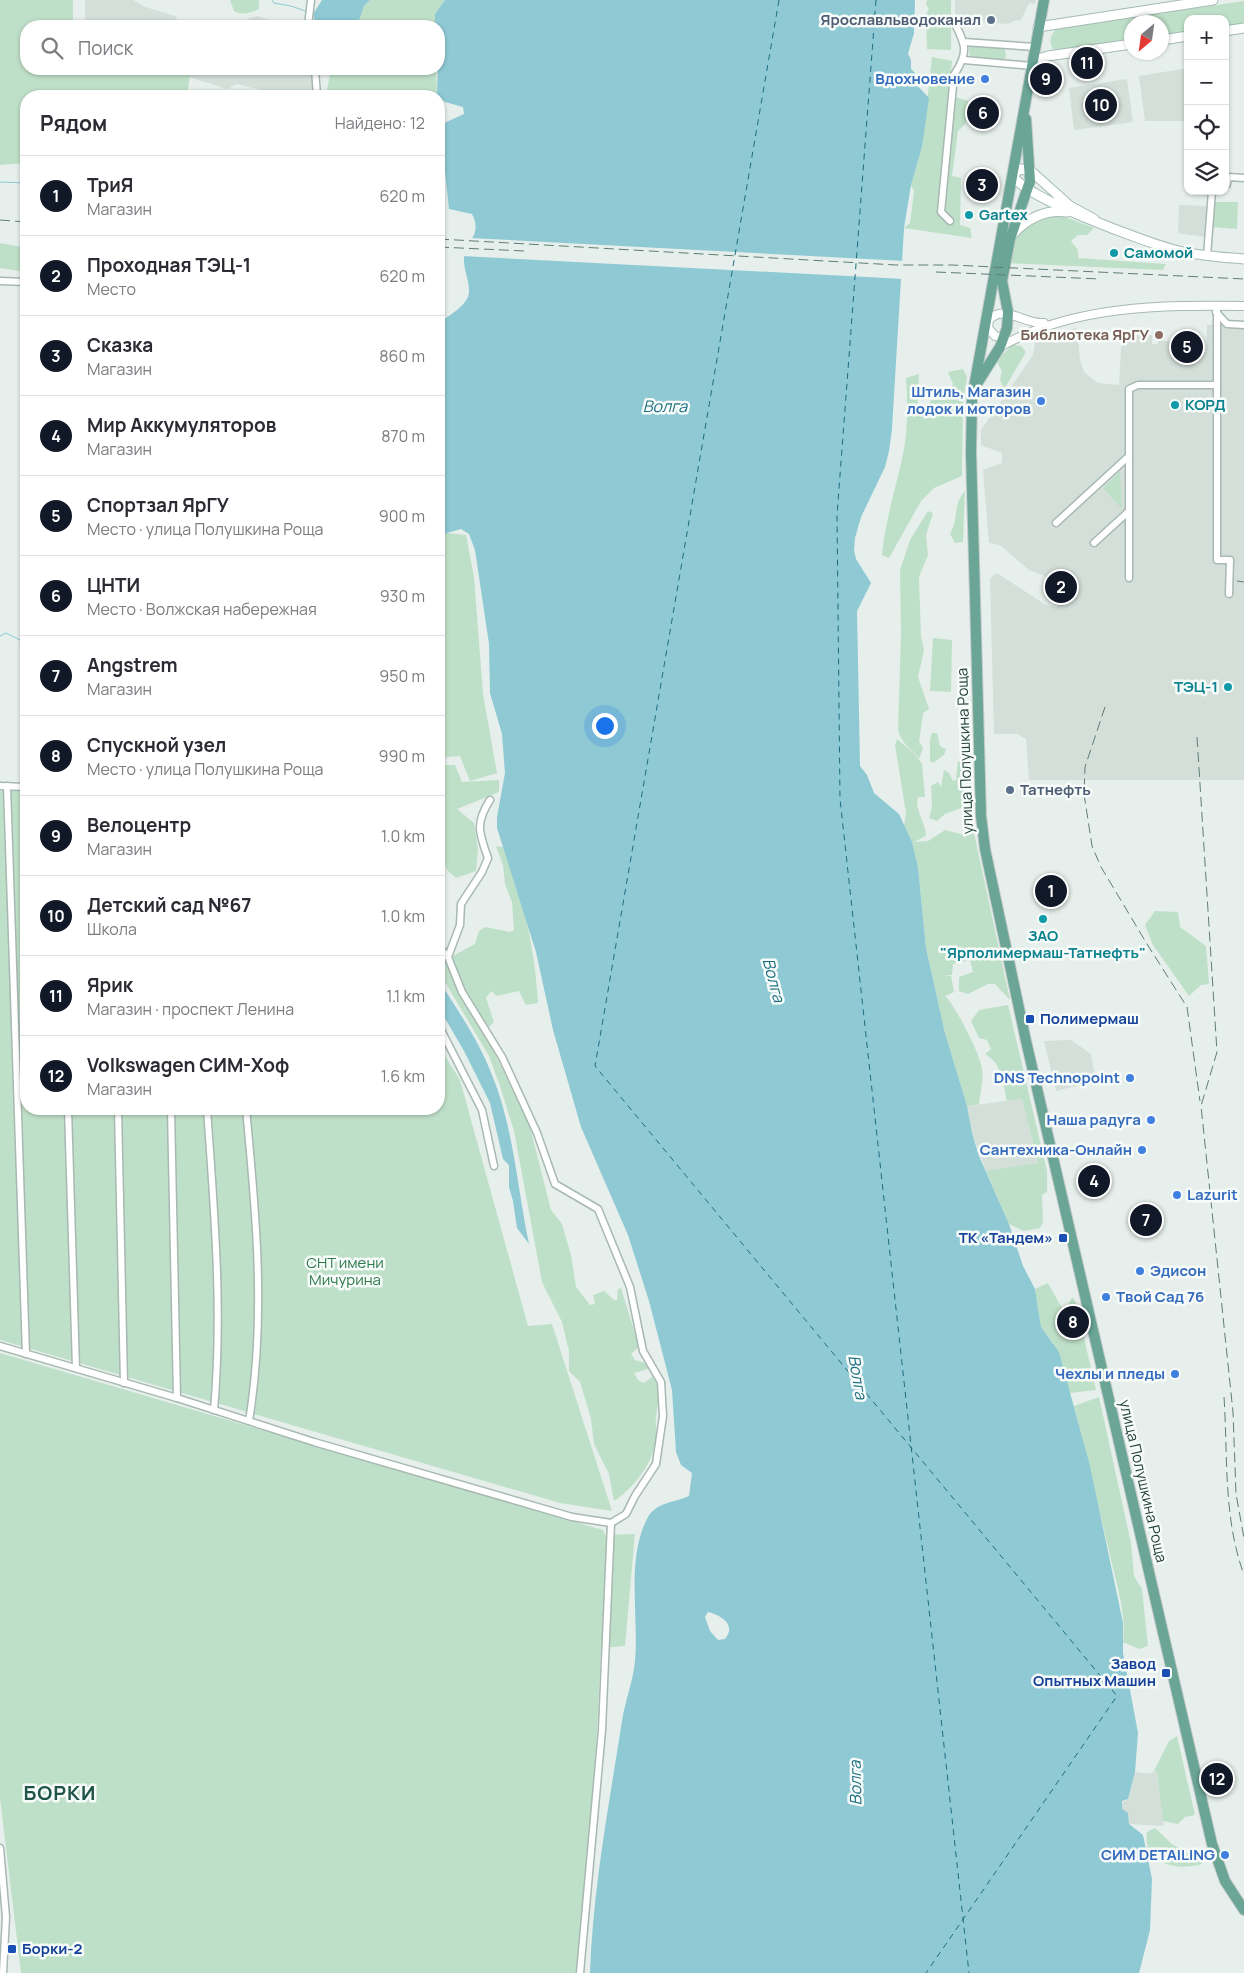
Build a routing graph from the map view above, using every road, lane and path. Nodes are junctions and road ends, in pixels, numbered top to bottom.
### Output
1 (311, 0) edge
2 (1044, 0) edge
3 (1213, 0) edge
4 (309, 20) edge
5 (954, 22) dead end
6 (1038, 27) junction
7 (1244, 28) edge
8 (1229, 30) edge
9 (1184, 37) edge
10 (1169, 39) edge
11 (964, 42) junction
12 (1035, 43) junction
13 (1124, 45) edge
14 (1048, 56) junction
15 (964, 60) junction
16 (1032, 66) junction
17 (316, 75) edge
18 (317, 90) edge
19 (1027, 98) junction
20 (1034, 173) junction
21 (1013, 175) junction
22 (1229, 177) edge
23 (1244, 178) edge
24 (1027, 190) junction
25 (1212, 195) edge
26 (1080, 214) junction
27 (1094, 220) junction
28 (950, 221) dead end
29 (1010, 239) junction
30 (1207, 256) junction
31 (1244, 259) edge
32 (0, 281) edge
33 (20, 282) edge
34 (1244, 306) edge
35 (1216, 309) junction
36 (1008, 312) junction
37 (1056, 322) junction
38 (987, 324) junction
39 (1244, 325) edge
40 (1002, 343) junction
41 (1217, 384) junction
42 (972, 398) junction
43 (1129, 456) junction
44 (1128, 512) junction
45 (1056, 522) dead end
46 (1094, 543) dead end
47 (1129, 578) dead end
48 (1229, 594) dead end
49 (3, 786) edge
50 (20, 787) edge
51 (490, 800) dead end
52 (445, 954) edge
53 (448, 957) junction
54 (445, 1038) edge
55 (68, 1115) edge
56 (118, 1115) edge
57 (171, 1115) edge
58 (207, 1115) edge
59 (247, 1115) edge
60 (494, 1166) dead end
61 (0, 1346) edge
62 (26, 1354) junction
63 (76, 1368) junction
64 (124, 1383) junction
65 (177, 1398) junction
66 (214, 1410) junction
67 (249, 1421) junction
68 (611, 1523) junction
69 (0, 1848) edge
70 (1244, 1910) edge
71 (4, 1973) edge
72 (580, 1973) edge

1 - 4 street
2 - 6 main road
3 - 6 main road
5 - 11 street
6 - 12 main road
7 - 8 main road
9 - 10 main road
11 - 12 street
11 - 15 street
12 - 14 main road
12 - 16 main road
13 - 14 main road
14 - 16 main road
15 - 16 street
15 - 28 street
16 - 19 main road
17 - 18 street
19 - 20 main road
19 - 21 main road, улица Полушкина Роща
20 - 21 main road
20 - 24 main road
20 - 27 main road
21 - 24 main road
21 - 38 main road, улица Полушкина Роща
22 - 23 street
24 - 26 main road
24 - 29 main road
25 - 30 street
26 - 27 main road
26 - 29 main road
27 - 30 main road
29 - 36 main road
30 - 31 main road
32 - 33 street
34 - 35 street, улица Полушкина Роща
35 - 37 street, улица Полушкина Роща
35 - 39 street
35 - 41 street
36 - 37 street, улица Полушкина Роща
36 - 38 street
36 - 40 main road
37 - 40 street, улица Полушкина Роща
38 - 40 street
38 - 42 main road, улица Полушкина Роща
40 - 42 main road, улица Полушкина Роща
41 - 43 street
41 - 48 street
42 - 70 main road, улица Полушкина Роща
43 - 44 street
43 - 45 street
44 - 46 street
44 - 47 street
49 - 50 street
49 - 62 street
51 - 53 street
52 - 53 street
53 - 68 street
54 - 60 street
55 - 63 street
56 - 64 street
57 - 65 street
58 - 66 street
59 - 67 street
61 - 62 street
62 - 63 street
63 - 64 street
64 - 65 street
65 - 66 street
66 - 67 street
67 - 68 street
68 - 72 street
69 - 71 street

